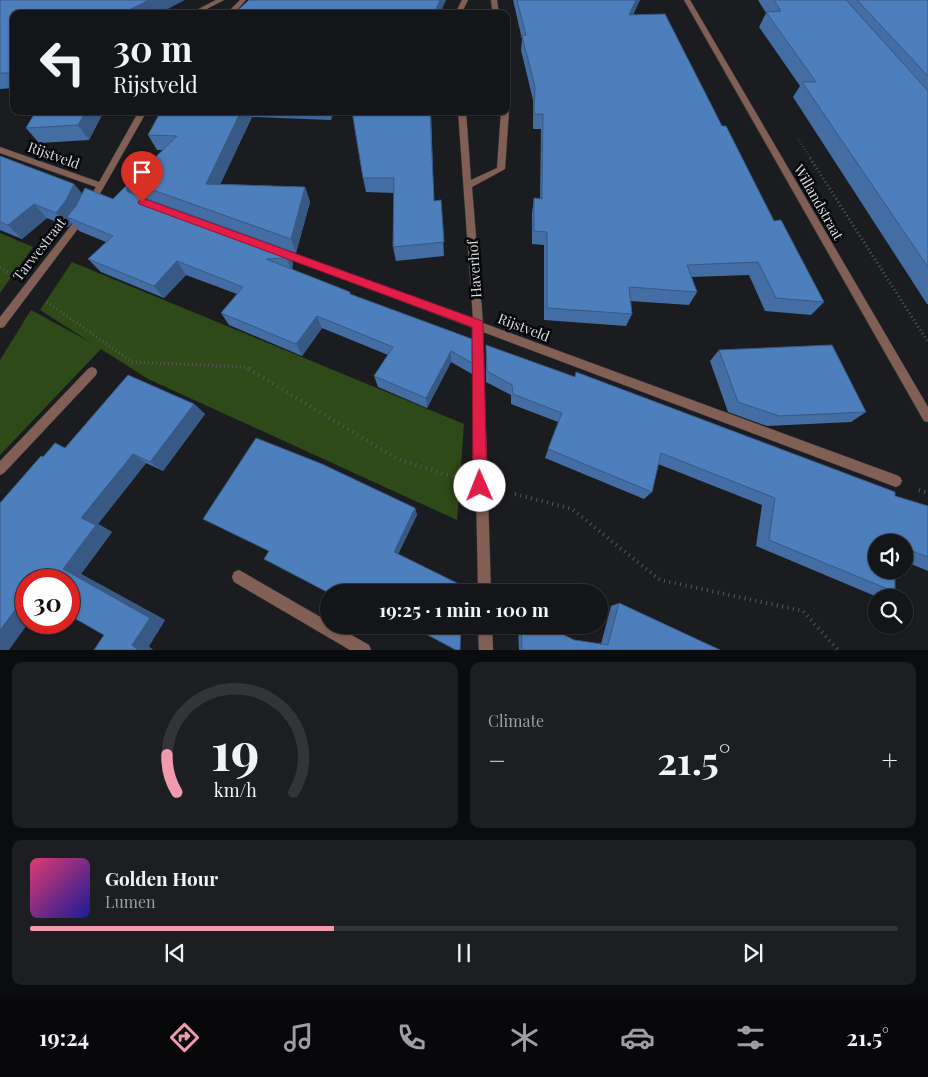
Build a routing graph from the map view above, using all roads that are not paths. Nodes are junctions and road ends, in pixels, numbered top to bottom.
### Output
1 (221, 0) edge
2 (243, 0) edge
3 (687, 0) edge
4 (200, 10) edge
5 (233, 10) edge
6 (141, 115) edge
7 (462, 115) edge
8 (505, 115) edge
9 (0, 150) edge
10 (99, 185) junction
11 (467, 186) junction
12 (264, 246) edge
13 (0, 324) edge
14 (478, 324) junction
15 (92, 372) dead end
16 (928, 417) edge
17 (0, 469) edge
18 (896, 481) dead end
19 (238, 577) dead end
20 (484, 584) edge
21 (485, 634) edge
22 (364, 650) edge
23 (486, 650) edge

1 - 4 street
2 - 5 street
3 - 16 street, Willandstraat
6 - 10 street, Tarwestraat
7 - 11 street, Haverhof
8 - 11 street
9 - 10 street, Rijstveld
10 - 13 street, Tarwestraat
11 - 14 street, Haverhof
12 - 14 street, Rijstveld
14 - 18 street, Rijstveld
14 - 20 street, Haverhof
15 - 17 street
19 - 22 street
21 - 23 street

